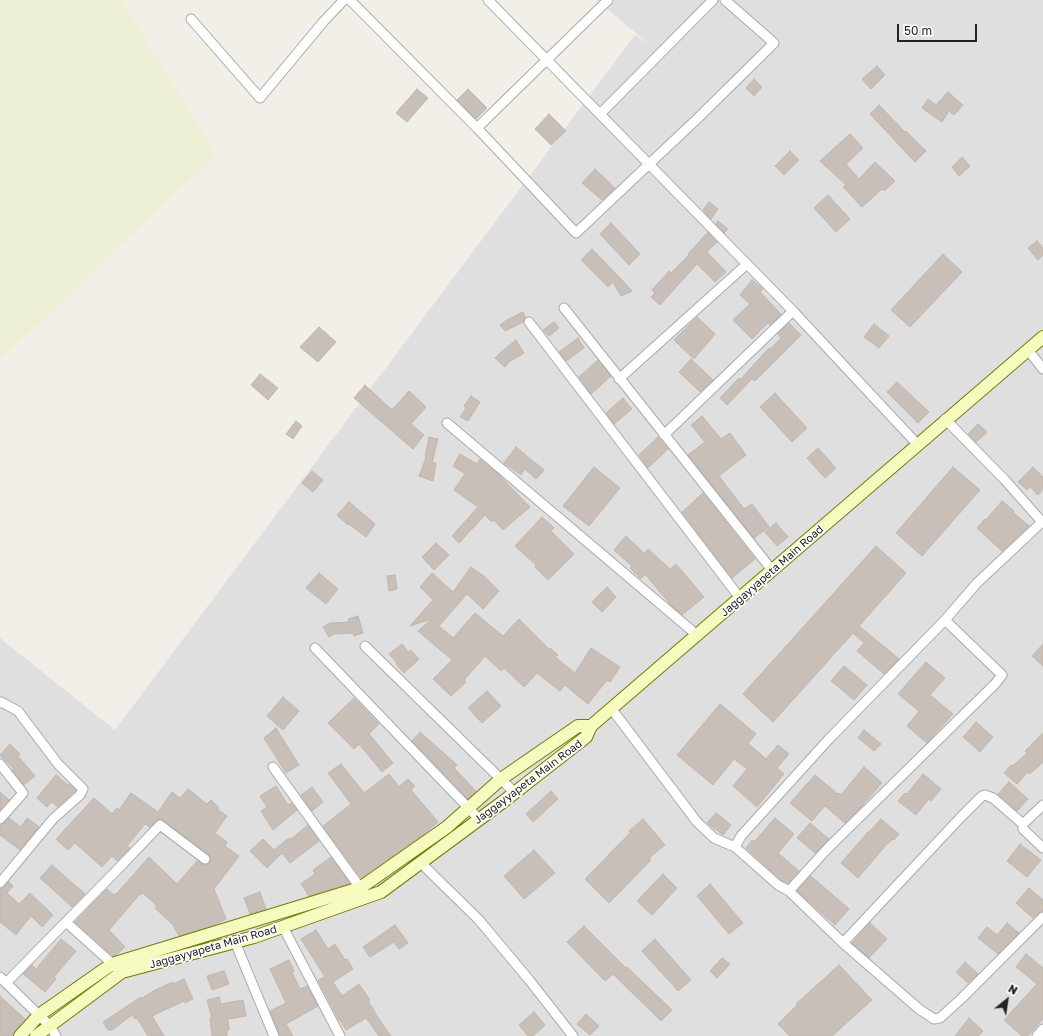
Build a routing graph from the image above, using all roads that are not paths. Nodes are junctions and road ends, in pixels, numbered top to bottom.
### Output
1 (344, 0) edge
2 (350, 0) edge
3 (488, 0) edge
4 (608, 0) edge
5 (713, 0) edge
6 (725, 0) edge
7 (191, 19) dead end
8 (547, 60) junction
9 (600, 114) junction
10 (477, 128) junction
11 (649, 164) junction
12 (747, 264) junction
13 (564, 308) dead end
14 (793, 311) junction
15 (529, 322) dead end
16 (1043, 337) edge
17 (1028, 350) junction
18 (1043, 369) edge
19 (619, 379) junction
20 (946, 420) junction
21 (447, 423) dead end
22 (664, 435) junction
23 (918, 445) junction
24 (1042, 523) edge
25 (772, 570) junction
26 (740, 598) junction
27 (945, 620) junction
28 (697, 635) junction
29 (365, 646) dead end
30 (315, 648) dead end
31 (0, 704) edge
32 (612, 708) junction
33 (591, 726) junction
34 (0, 764) edge
35 (273, 766) dead end
36 (501, 779) junction
37 (514, 792) junction
38 (1043, 805) edge
39 (469, 808) junction
40 (0, 819) edge
41 (479, 819) junction
42 (1023, 824) junction
43 (735, 847) junction
44 (1043, 848) edge
45 (205, 859) dead end
46 (421, 863) junction
47 (0, 882) edge
48 (790, 891) junction
49 (364, 892) junction
50 (1043, 917) edge
51 (66, 922) junction
52 (283, 927) junction
53 (235, 942) junction
54 (843, 943) junction
55 (112, 964) junction
56 (122, 972) junction
57 (3, 980) edge
58 (39, 1015) junction
59 (1043, 1029) edge
60 (53, 1031) edge
61 (20, 1036) edge
62 (36, 1036) edge
63 (274, 1036) edge
64 (340, 1036) edge
65 (573, 1036) edge
66 (1036, 1036) edge

1 - 7 street
2 - 10 street
3 - 8 street
4 - 8 street
5 - 9 street
6 - 11 street
8 - 9 street
8 - 10 street
9 - 11 street
10 - 11 street
11 - 12 street
12 - 14 street
12 - 19 street
13 - 19 street
14 - 22 street
14 - 23 street
15 - 26 street
16 - 17 main road, Jaggayyapeta Main Road
17 - 18 street
17 - 20 main road, Jaggayyapeta Main Road
19 - 22 street
20 - 23 main road, Jaggayyapeta Main Road
20 - 24 street
21 - 28 street
22 - 25 street
23 - 25 main road, Jaggayyapeta Main Road
24 - 27 street
25 - 26 main road, Jaggayyapeta Main Road
26 - 28 main road, Jaggayyapeta Main Road
27 - 43 street
27 - 48 street
28 - 32 main road, Jaggayyapeta Main Road
29 - 36 street
30 - 39 street
31 - 47 street
32 - 33 main road, Jaggayyapeta Main Road
32 - 43 street
33 - 36 main road
33 - 37 main road, Jaggayyapeta Main Road
34 - 40 street
35 - 49 street
36 - 37 street
36 - 39 main road
37 - 41 main road, Jaggayyapeta Main Road
38 - 42 street
39 - 41 street
39 - 49 main road
41 - 46 main road, Jaggayyapeta Main Road
42 - 44 street
42 - 54 street
43 - 48 street
45 - 51 street
46 - 49 main road, Jaggayyapeta Main Road
46 - 65 street
48 - 54 street
49 - 52 main road, Jaggayyapeta Main Road
49 - 55 main road
50 - 54 street
51 - 55 street
51 - 57 street
52 - 53 main road, Jaggayyapeta Main Road
52 - 64 street
53 - 56 main road, Jaggayyapeta Main Road
53 - 63 street
55 - 56 street
55 - 58 main road
56 - 60 main road, Jaggayyapeta Main Road
57 - 58 street
58 - 60 street
58 - 61 main road
59 - 66 street
60 - 62 main road, Jaggayyapeta Main Road

